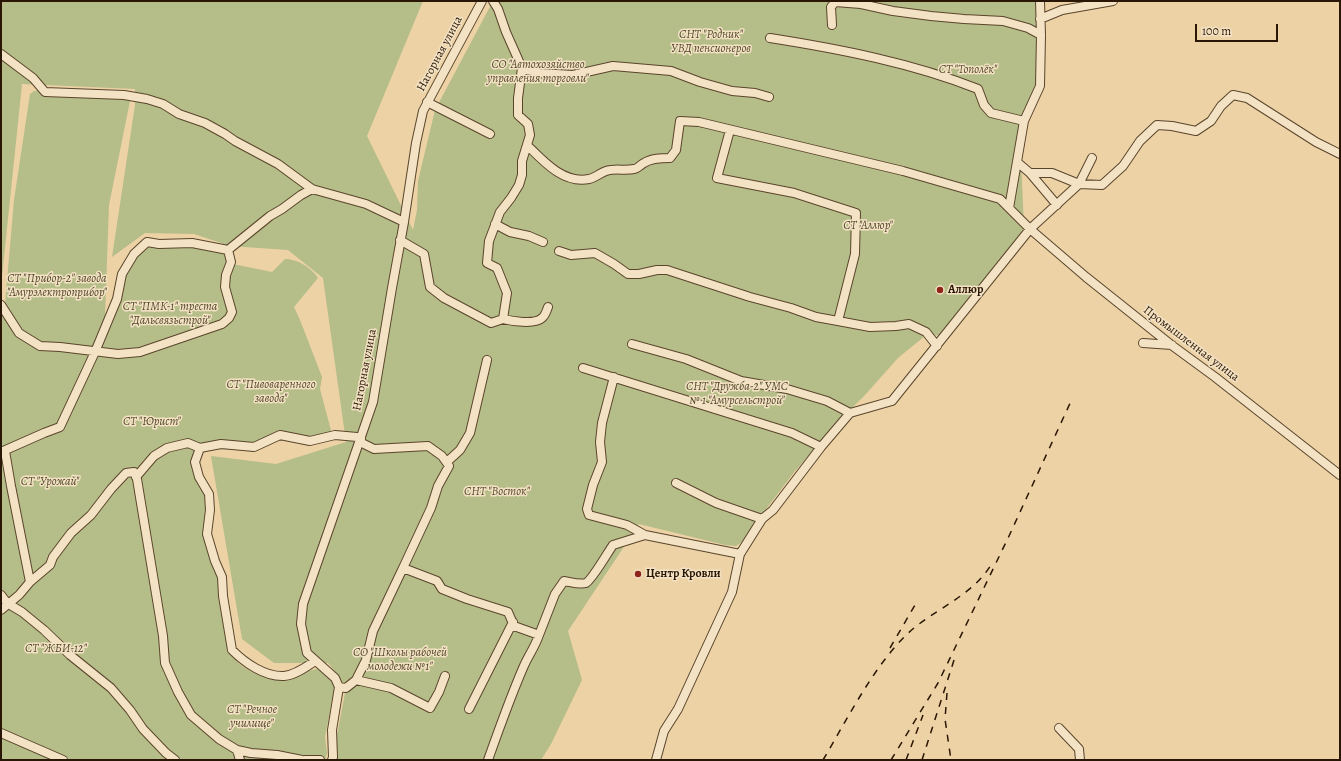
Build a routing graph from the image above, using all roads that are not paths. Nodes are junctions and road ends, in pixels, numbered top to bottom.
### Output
1 (482, 1) edge
2 (493, 1) edge
3 (1040, 1) edge
4 (1113, 1) edge
5 (1040, 19) junction
6 (832, 26) dead end
7 (1041, 35) junction
8 (770, 38) dead end
9 (1, 54) edge
10 (522, 68) junction
11 (769, 97) dead end
12 (427, 102) junction
13 (1024, 121) junction
14 (730, 130) junction
15 (490, 134) dead end
16 (528, 146) junction
17 (1340, 154) edge
18 (1092, 158) dead end
19 (1017, 162) junction
20 (1030, 173) junction
21 (1079, 184) junction
22 (312, 189) junction
23 (1057, 205) junction
24 (1009, 208) junction
25 (404, 222) junction
26 (495, 224) junction
27 (1030, 230) junction
28 (400, 240) junction
29 (543, 242) dead end
30 (228, 250) junction
31 (559, 251) dead end
32 (1, 305) edge
33 (548, 307) dead end
34 (503, 319) junction
35 (838, 321) junction
36 (1143, 343) dead end
37 (632, 344) dead end
38 (937, 346) junction
39 (1173, 346) junction
40 (95, 352) junction
41 (487, 360) dead end
42 (583, 368) dead end
43 (614, 377) junction
44 (850, 413) junction
45 (360, 441) junction
46 (821, 447) junction
47 (200, 448) junction
48 (3, 451) edge
49 (445, 460) junction
50 (1340, 475) edge
51 (136, 477) junction
52 (676, 484) dead end
53 (762, 519) junction
54 (645, 535) junction
55 (740, 554) junction
56 (403, 568) junction
57 (30, 582) junction
58 (1, 595) edge
59 (9, 604) junction
60 (1, 610) edge
61 (513, 622) junction
62 (539, 634) junction
63 (316, 661) junction
64 (445, 676) dead end
65 (356, 680) junction
66 (339, 687) junction
67 (469, 709) dead end
68 (1059, 728) dead end
69 (1, 733) edge
70 (237, 750) junction
71 (63, 760) edge
72 (176, 760) edge
73 (240, 760) edge
74 (302, 760) edge
75 (305, 760) edge
76 (320, 760) edge
77 (332, 760) edge
78 (488, 760) edge
79 (656, 760) edge
80 (1080, 760) edge

1 - 12 street, Нагорная улица
2 - 10 street
3 - 5 street
4 - 5 street
5 - 7 street
6 - 7 street
7 - 13 street
8 - 13 street
9 - 22 street
10 - 11 street
10 - 16 street
12 - 15 street
12 - 25 street, Нагорная улица
13 - 19 street
14 - 16 street, Промышленная улица
14 - 24 street, Промышленная улица
14 - 35 street
16 - 26 street
17 - 21 street
18 - 21 street
19 - 20 street
19 - 24 street
20 - 21 street
20 - 23 street
21 - 23 street
22 - 25 street
22 - 30 street
23 - 27 street
24 - 27 street, Промышленная улица
25 - 28 street, Нагорная улица
26 - 29 street
26 - 34 street
27 - 38 street
27 - 39 street, Промышленная улица
28 - 34 street
28 - 45 street, Нагорная улица
30 - 40 street
30 - 40 street
31 - 35 street
32 - 40 street
33 - 34 street
35 - 38 street
36 - 39 street
37 - 44 street
38 - 44 street
39 - 50 street, Промышленная улица
40 - 48 street
41 - 49 street
42 - 43 street
43 - 46 street
43 - 54 street
44 - 46 street
45 - 47 street
45 - 49 street
45 - 63 street, Нагорная улица
46 - 53 street
47 - 51 street
47 - 63 street
48 - 57 street
49 - 56 street
51 - 57 street
51 - 70 street
52 - 53 street
53 - 55 street
54 - 55 street
54 - 62 street
55 - 79 street
56 - 61 street
56 - 65 street
57 - 59 street
58 - 59 street
59 - 60 street
59 - 72 street
61 - 62 street
61 - 67 street
62 - 78 street
63 - 66 street, Нагорная улица
64 - 65 street
65 - 66 street
66 - 77 street
68 - 80 street
69 - 71 street
70 - 73 street
70 - 74 street
75 - 76 street

